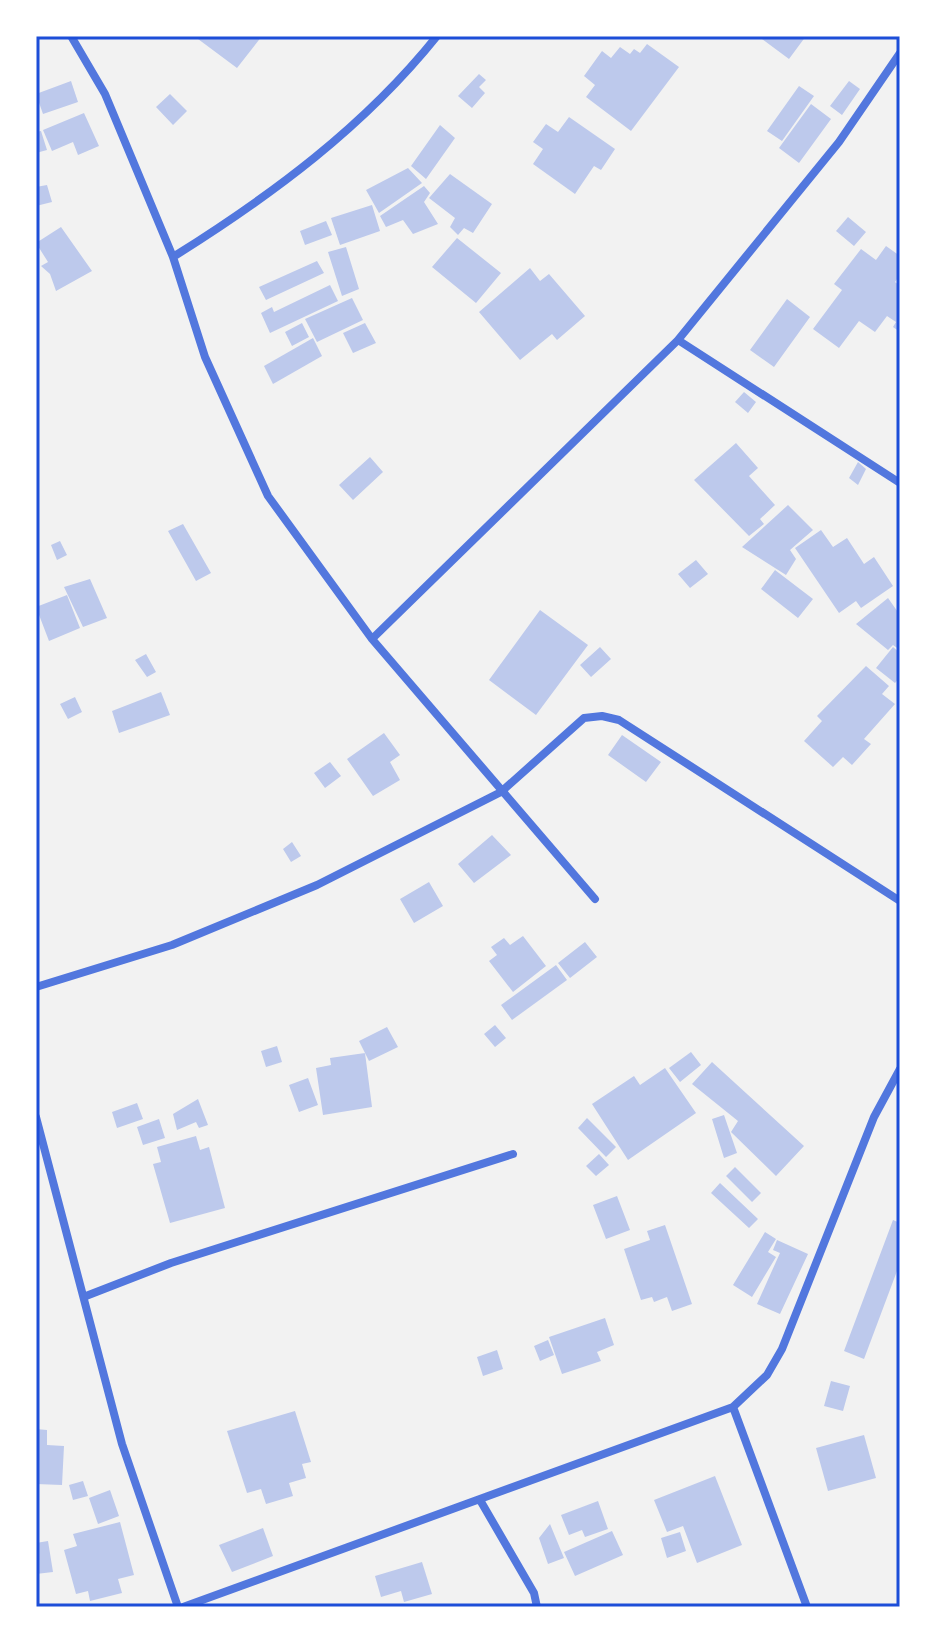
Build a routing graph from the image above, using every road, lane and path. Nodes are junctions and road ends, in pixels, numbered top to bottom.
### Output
1 (71, 36) edge
2 (437, 36) edge
3 (900, 53) edge
4 (173, 257) junction
5 (678, 340) junction
6 (900, 483) edge
7 (372, 639) junction
8 (501, 792) junction
9 (595, 899) dead end
10 (900, 901) edge
11 (36, 987) edge
12 (900, 1069) edge
13 (36, 1117) edge
14 (513, 1154) dead end
15 (86, 1296) junction
16 (733, 1407) junction
17 (480, 1500) junction
18 (181, 1607) edge
19 (537, 1607) edge
20 (807, 1607) edge

1 - 4 street
2 - 4 street
3 - 5 street
4 - 7 street
5 - 6 street
5 - 7 street
7 - 8 street
8 - 9 street
8 - 10 street
8 - 11 street
12 - 16 street
13 - 15 street
14 - 15 street
15 - 18 street
16 - 17 street
16 - 20 street
17 - 18 street
17 - 19 street

